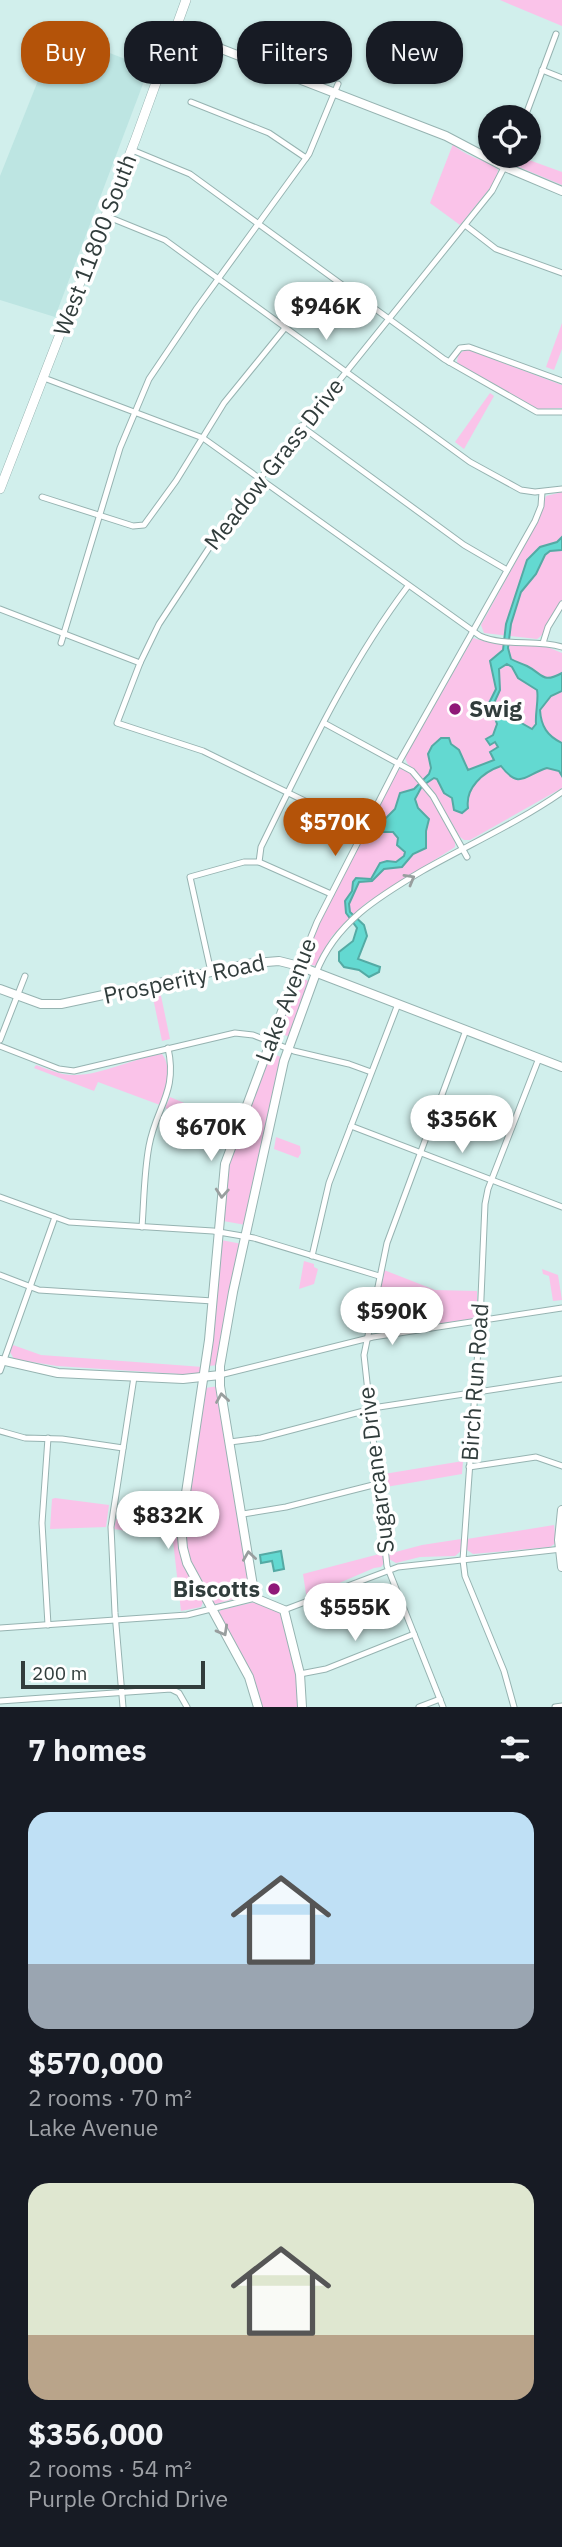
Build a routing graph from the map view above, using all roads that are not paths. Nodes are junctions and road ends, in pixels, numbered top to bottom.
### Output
1 (187, 0) edge
2 (179, 21) edge
3 (556, 34) dead end
4 (223, 50) edge
5 (542, 70) junction
6 (562, 78) edge
7 (156, 84) edge
8 (338, 84) dead end
9 (335, 93) junction
10 (191, 102) dead end
11 (529, 105) edge
12 (132, 150) junction
13 (478, 153) edge
14 (306, 158) junction
15 (504, 168) edge
16 (507, 168) edge
17 (562, 191) edge
18 (106, 216) junction
19 (258, 223) junction
20 (465, 225) junction
21 (562, 273) edge
22 (218, 279) junction
23 (389, 317) junction
24 (285, 328) junction
25 (449, 362) junction
26 (345, 372) junction
27 (44, 378) junction
28 (562, 381) edge
29 (135, 411) junction
30 (562, 412) edge
31 (301, 426) junction
32 (203, 438) junction
33 (259, 478) junction
34 (0, 489) edge
35 (562, 489) edge
36 (542, 492) junction
37 (42, 497) dead end
38 (100, 517) junction
39 (507, 570) junction
40 (408, 586) junction
41 (562, 604) edge
42 (0, 609) edge
43 (472, 632) junction
44 (65, 634) junction
45 (61, 643) dead end
46 (543, 643) junction
47 (562, 648) edge
48 (140, 663) junction
49 (324, 723) junction
50 (399, 762) junction
51 (562, 792) edge
52 (287, 794) junction
53 (363, 830) junction
54 (462, 848) junction
55 (467, 857) dead end
56 (259, 862) junction
57 (331, 894) junction
58 (299, 966) junction
59 (211, 972) junction
60 (316, 973) junction
61 (25, 976) dead end
62 (0, 989) edge
63 (18, 996) junction
64 (398, 1004) junction
65 (466, 1030) junction
66 (0, 1040) edge
67 (271, 1041) junction
68 (0, 1046) edge
69 (168, 1048) junction
70 (288, 1048) junction
71 (538, 1058) junction
72 (562, 1067) edge
73 (372, 1072) junction
74 (351, 1126) junction
75 (419, 1153) junction
76 (492, 1181) junction
77 (0, 1196) edge
78 (562, 1207) edge
79 (55, 1217) junction
80 (142, 1227) junction
81 (219, 1232) junction
82 (245, 1236) junction
83 (312, 1255) junction
84 (0, 1275) edge
85 (379, 1276) junction
86 (30, 1287) junction
87 (213, 1301) junction
88 (562, 1308) edge
89 (480, 1321) junction
90 (365, 1339) junction
91 (2, 1361) edge
92 (0, 1371) edge
93 (220, 1375) junction
94 (134, 1377) junction
95 (204, 1378) junction
96 (562, 1379) edge
97 (474, 1392) junction
98 (369, 1410) junction
99 (0, 1431) edge
100 (48, 1438) junction
101 (230, 1442) junction
102 (123, 1448) junction
103 (562, 1466) edge
104 (469, 1467) junction
105 (377, 1484) junction
106 (562, 1510) edge
107 (243, 1514) junction
108 (561, 1550) edge
109 (463, 1560) junction
110 (562, 1567) edge
111 (389, 1570) junction
112 (255, 1598) junction
113 (211, 1609) junction
114 (284, 1610) junction
115 (115, 1620) junction
116 (48, 1625) junction
117 (0, 1628) edge
118 (414, 1633) junction
119 (300, 1674) junction
120 (121, 1693) junction
121 (440, 1699) junction
122 (0, 1701) edge
123 (562, 1706) edge
124 (123, 1707) edge
125 (187, 1707) edge
126 (258, 1707) edge
127 (302, 1707) edge
128 (419, 1707) edge
129 (443, 1707) edge
130 (514, 1707) edge
131 (555, 1707) edge

1 - 2 main road, West 11800 South
3 - 5 street
4 - 9 street
5 - 6 street
5 - 11 street
7 - 12 main road, West 11800 South
8 - 9 street
9 - 13 street
9 - 14 street
10 - 14 street
12 - 18 main road, West 11800 South
12 - 19 street
14 - 19 street
15 - 20 street, Meadow Grass Drive
16 - 17 street
18 - 22 street
18 - 27 main road, West 11800 South
19 - 22 street
19 - 23 street
20 - 21 street
20 - 23 street, Meadow Grass Drive
22 - 24 street
22 - 29 street
23 - 25 street
23 - 26 street, Meadow Grass Drive
24 - 26 street
24 - 32 street
25 - 28 street
25 - 30 street
26 - 31 street, Meadow Grass Drive
26 - 36 street
27 - 29 street
27 - 34 main road, West 11800 South
29 - 32 street
29 - 38 street
31 - 33 street, Meadow Grass Drive
31 - 39 street
32 - 33 street
32 - 38 street
33 - 40 street
33 - 48 street, Meadow Grass Drive
35 - 36 street
36 - 39 street, Lake Avenue
37 - 38 street
38 - 44 street
39 - 43 street, Lake Avenue
40 - 43 street
40 - 49 street
41 - 46 street
42 - 44 street
43 - 46 street
43 - 50 street, Lake Avenue
44 - 45 street
44 - 48 street
46 - 47 street
48 - 52 street, Meadow Grass Drive
49 - 50 street
49 - 52 street
50 - 53 street, Lake Avenue
50 - 54 street
51 - 54 street, Lake Avenue
52 - 53 street
52 - 56 street
53 - 57 street, Lake Avenue
54 - 55 street
60 -> 54 street, Lake Avenue
56 - 57 street
56 - 59 street
57 - 58 street, Lake Avenue
58 - 59 street, Prosperity Road
58 - 60 street, Prosperity Road
58 - 67 street, Lake Avenue
59 - 63 street, Prosperity Road
60 - 64 street, Prosperity Road
60 - 70 street, Lake Avenue
61 - 63 street
62 - 63 street, Prosperity Road
63 - 66 street
64 - 65 street, Prosperity Road
64 - 73 street
65 - 71 street, Prosperity Road
65 - 75 street, Sugarcane Drive
67 - 69 street
67 - 70 street
67 -> 81 street, Lake Avenue
68 - 69 street
69 - 80 street
70 - 73 street
70 - 82 street, Lake Avenue
71 - 72 street, Prosperity Road
71 - 76 street, Birch Run Road
73 - 74 street
74 - 75 street
74 - 83 street
75 - 76 street
75 - 85 street, Sugarcane Drive
76 - 78 street
76 - 89 street, Birch Run Road
77 - 79 street
79 - 80 street
79 - 86 street
80 - 81 street
81 - 82 street
81 - 87 street, Lake Avenue
82 - 83 street
82 - 93 street, Lake Avenue
83 - 85 street
84 - 86 street
85 - 90 street, Sugarcane Drive
86 - 87 street
86 - 91 street
87 - 95 street, Lake Avenue
88 - 89 street
89 - 90 street
89 - 97 street, Birch Run Road
90 - 93 street
90 - 98 street, Sugarcane Drive
91 - 92 street
91 - 94 street
93 - 95 street
101 -> 93 street, Lake Avenue
94 - 95 street
94 - 102 street
95 - 113 street, Lake Avenue
96 - 97 street
97 - 98 street
97 - 104 street, Birch Run Road
98 - 101 street
98 - 105 street, Sugarcane Drive
99 - 100 street
100 - 102 street
100 - 116 street
101 - 107 street, Lake Avenue
102 - 115 street
103 - 104 street
104 - 109 street, Birch Run Road
105 - 107 street
105 - 111 street, Sugarcane Drive
106 - 108 street
112 -> 107 street, Lake Avenue
108 - 109 street
108 - 110 street
109 - 111 street
109 - 130 street, Birch Run Road
111 - 114 street
111 - 118 street, Sugarcane Drive
112 - 113 street
112 - 114 street
113 - 115 street
113 -> 126 street, Lake Avenue
114 - 119 street
115 - 116 street
115 - 120 street
116 - 117 street
118 - 119 street
118 - 121 street, Sugarcane Drive
119 - 127 street
120 - 122 street
120 - 124 street
120 - 125 street
121 - 128 street
121 - 129 street, Sugarcane Drive
123 - 131 street

